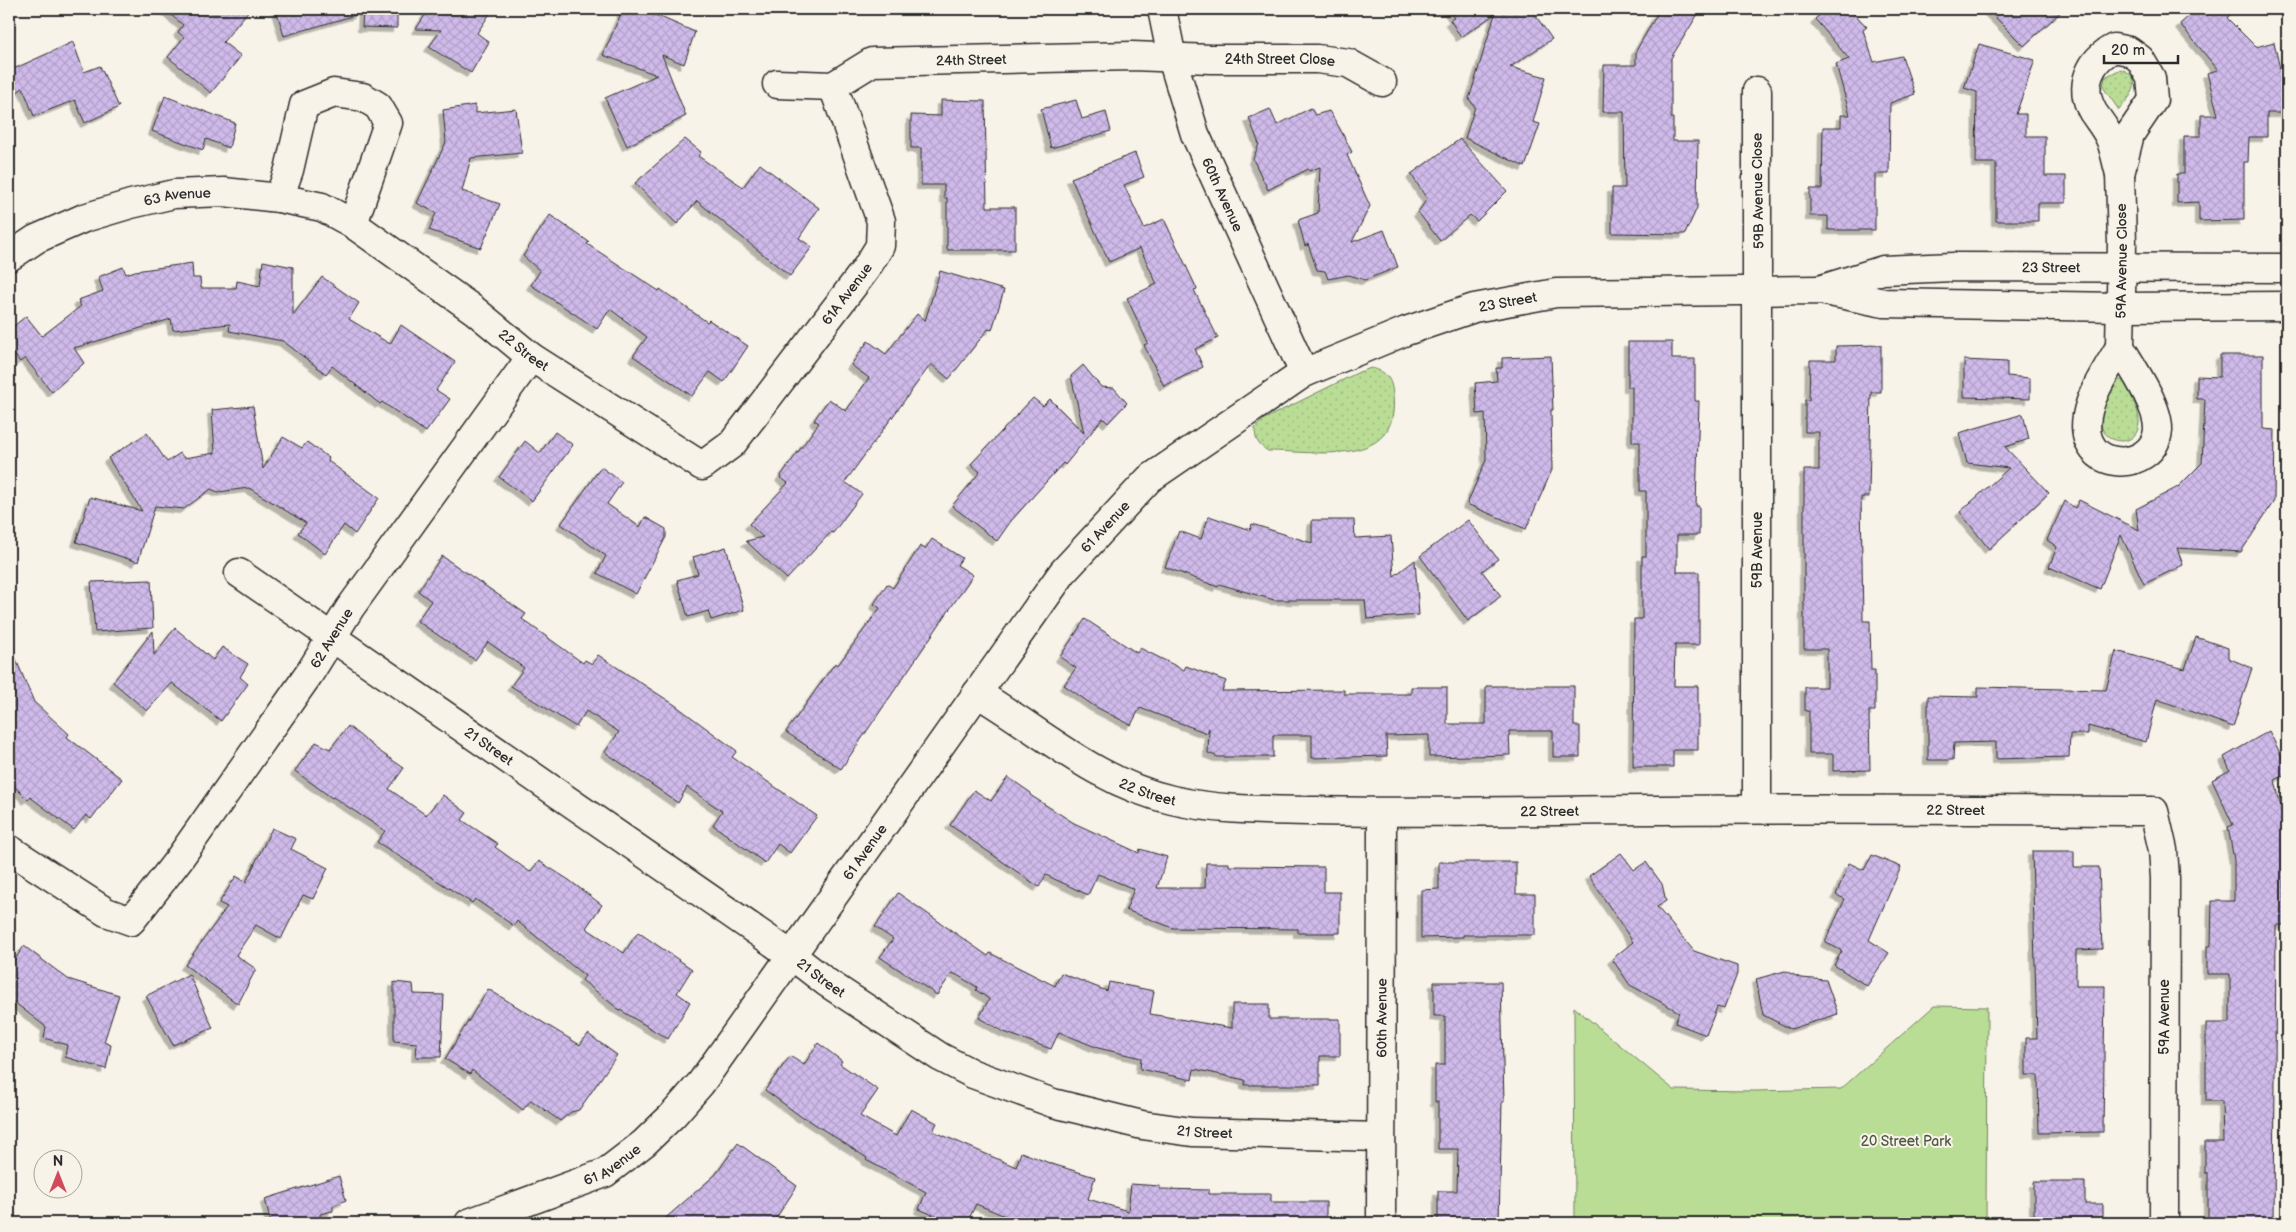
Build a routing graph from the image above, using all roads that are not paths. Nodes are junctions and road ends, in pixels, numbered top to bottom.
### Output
1 (1162, 9) edge
2 (1172, 58) junction
3 (1382, 82) dead end
4 (777, 84) dead end
5 (834, 86) junction
6 (1757, 91) dead end
7 (2120, 174) dead end
8 (279, 198) junction
9 (353, 224) junction
10 (9, 257) edge
11 (2122, 268) junction
12 (2287, 268) edge
13 (1820, 290) junction
14 (1758, 291) junction
15 (2287, 306) edge
16 (2121, 307) junction
17 (2120, 347) dead end
18 (531, 357) junction
19 (1304, 373) junction
20 (1224, 427) joint
21 (702, 466) joint
22 (239, 573) dead end
23 (332, 637) junction
24 (977, 693) junction
25 (1757, 809) junction
26 (2154, 812) joint
27 (1382, 813) junction
28 (9, 849) edge
29 (791, 955) junction
30 (1380, 1137) junction
31 (469, 1223) edge
32 (1382, 1223) edge
33 (2164, 1223) edge

1 - 2 street, 60th Avenue
2 - 3 street, 24th Street Close
2 - 5 street, 24th Street
2 - 19 street, 60th Avenue
4 - 5 street
5 - 21 street, 61A Avenue
6 - 14 street, 59B Avenue Close
7 - 11 street, 59A Avenue Close
8 - 9 street, 63 Avenue
8 - 9 street
8 - 10 street, 63 Avenue
9 - 18 street, 22 Street
11 - 12 street, 23 Street
11 - 13 street, 23 Street
11 - 16 street, 59A Avenue Close
13 - 14 street, 23 Street
13 - 16 street, 23 Street
14 - 19 street, 23 Street
14 - 25 street, 59B Avenue
15 - 16 street, 23 Street
16 - 17 street, 59A Avenue Close
18 - 21 street, 22 Street
18 - 23 street, 62 Avenue
19 - 20 street, 23 Street
20 - 24 street, 61 Avenue
22 - 23 street, 21 Street
23 - 28 street, 62 Avenue
23 - 29 street, 21 Street
24 - 27 street, 22 Street
24 - 29 street, 61 Avenue
25 - 26 street, 22 Street
25 - 27 street, 22 Street
26 - 33 street, 59A Avenue
27 - 30 street, 60th Avenue
29 - 30 street, 21 Street
29 - 31 street, 61 Avenue
30 - 32 street, 60th Avenue

